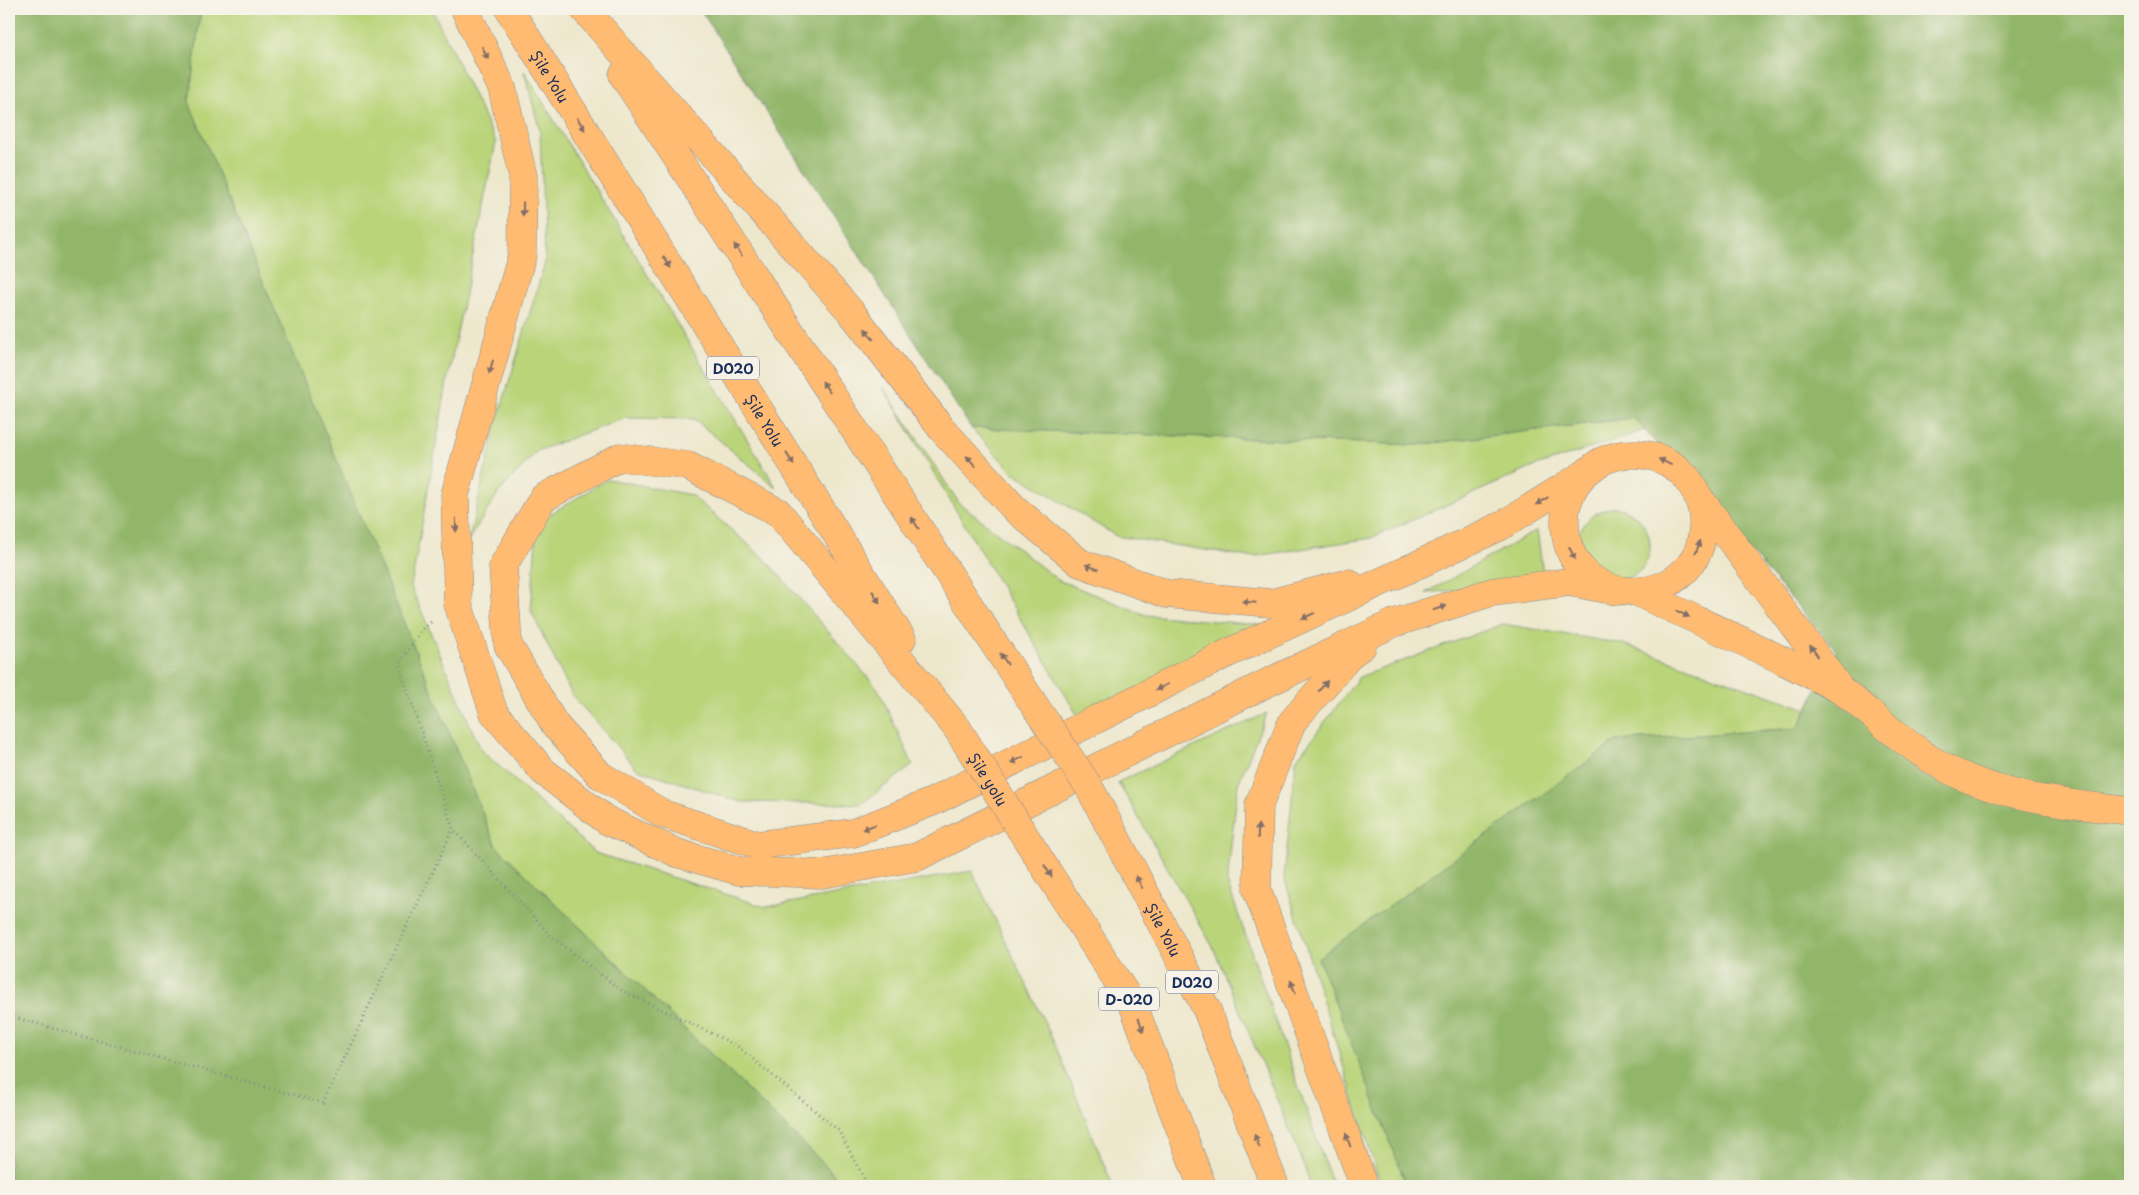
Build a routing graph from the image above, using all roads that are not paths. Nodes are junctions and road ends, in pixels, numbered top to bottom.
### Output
1 (465, 9) edge
2 (509, 9) edge
3 (582, 9) edge
4 (1583, 475) junction
5 (1698, 496) junction
6 (1416, 566) junction
7 (1628, 592) junction
8 (1394, 623) junction
9 (1842, 691) junction
10 (957, 728) junction
11 (2130, 811) edge
12 (1021, 830) joint
13 (1202, 1186) edge
14 (1275, 1186) edge
15 (1364, 1186) edge

1 -> 8 main road
2 -> 10 main road, Şile Yolu / D020
6 -> 3 main road
14 -> 3 main road, Şile Yolu / D020, bridge
5 -> 4 main road
4 -> 6 main road
4 -> 7 main road
7 -> 5 main road
9 -> 5 main road
6 -> 10 main road
8 -> 7 main road
7 -> 9 main road
15 -> 8 main road
9 - 11 main road
10 - 12 main road, Şile yolu / D020, bridge
12 -> 13 main road, D-020

